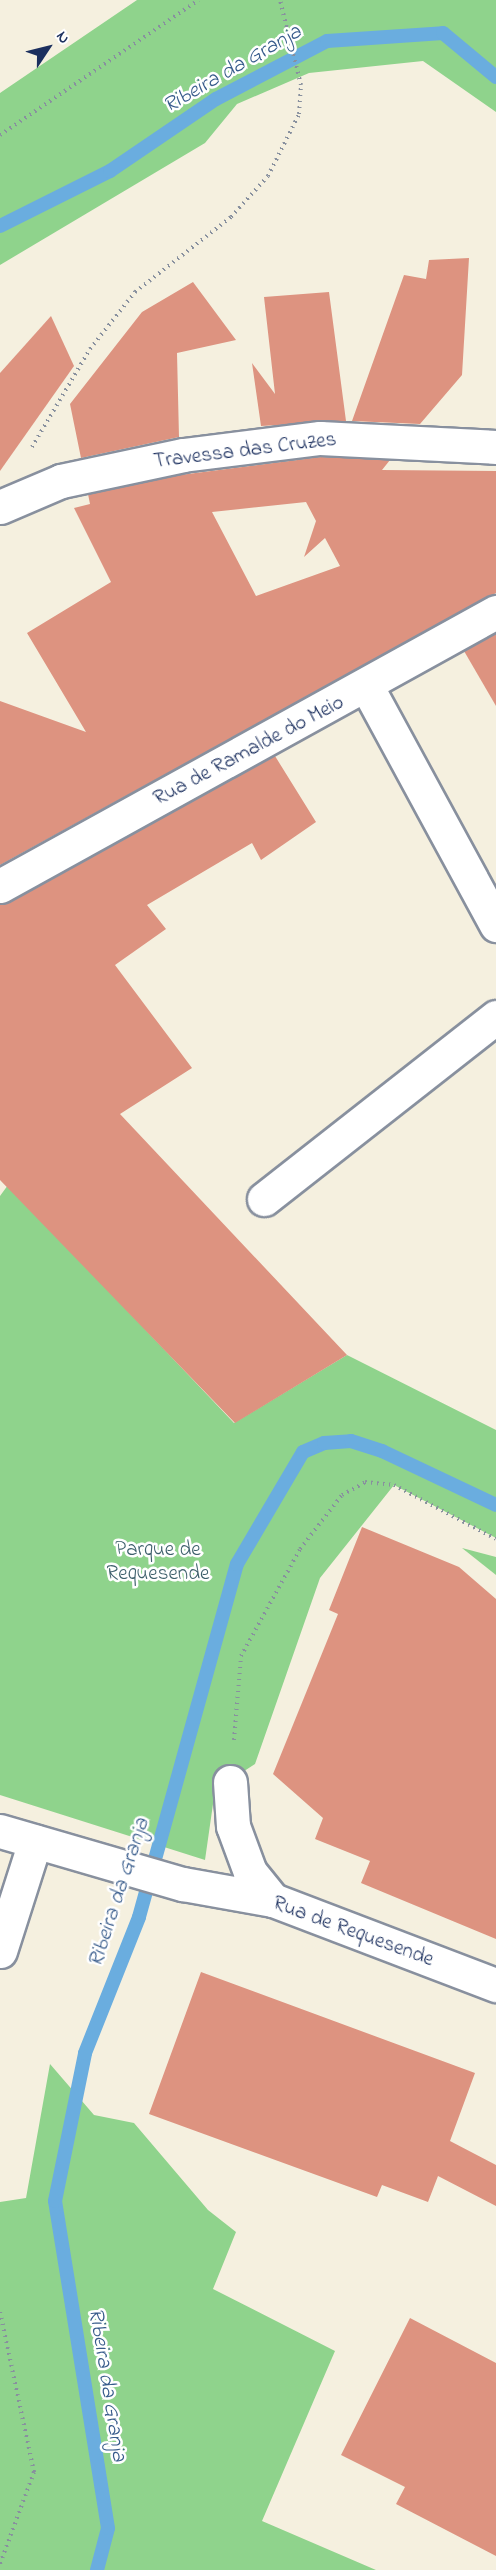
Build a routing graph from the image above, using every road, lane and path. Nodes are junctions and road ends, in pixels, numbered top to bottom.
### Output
1 (199, 0) edge
2 (280, 0) edge
3 (0, 135) edge
4 (496, 447) edge
5 (7, 504) edge
6 (496, 612) edge
7 (367, 687) junction
8 (0, 886) edge
9 (496, 926) edge
10 (496, 1017) edge
11 (264, 1199) dead end
12 (496, 1539) edge
13 (230, 1782) joint
14 (0, 1831) edge
15 (35, 1841) junction
16 (273, 1900) junction
17 (0, 1952) edge
18 (496, 1985) edge
19 (0, 2312) edge
20 (0, 2564) edge

1 - 3 path
2 - 5 path
4 - 5 street, Travessa das Cruzes
6 - 7 street, Rua de Ramalde do Meio
7 - 8 street, Rua de Ramalde do Meio
7 - 9 street
10 - 11 street
12 - 13 path
13 - 16 street
14 - 15 street, Rua de Requesende
15 - 16 street, Rua de Requesende
15 - 17 street
16 - 18 street, Rua de Requesende
19 - 20 path

